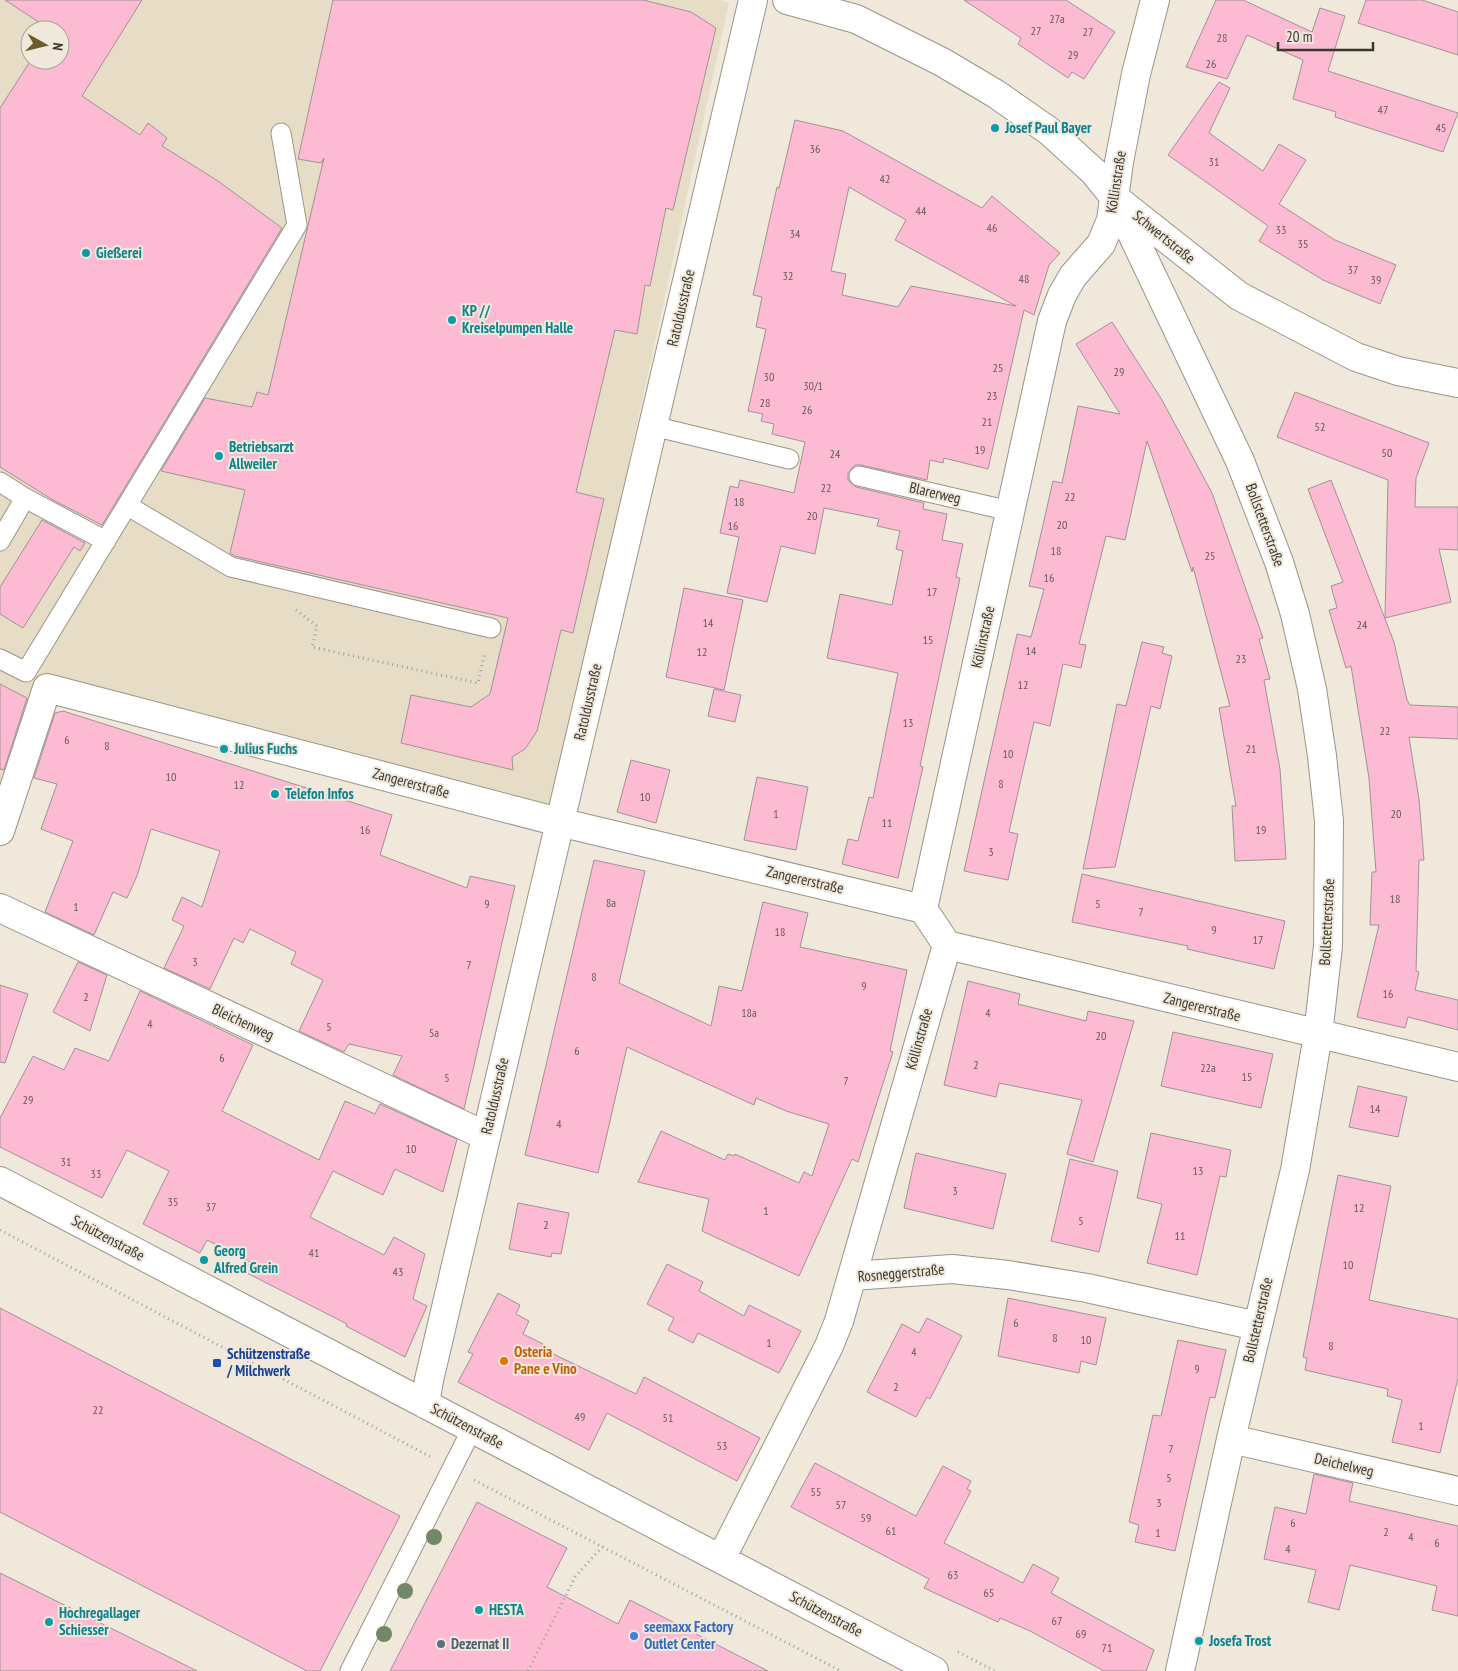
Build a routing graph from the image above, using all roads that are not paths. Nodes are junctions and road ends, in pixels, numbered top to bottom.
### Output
1 (753, 0) edge
2 (787, 0) edge
3 (1155, 0) edge
4 (280, 133) dead end
5 (1115, 198) junction
6 (1458, 383) edge
7 (653, 426) junction
8 (789, 459) dead end
9 (859, 476) dead end
10 (0, 482) edge
11 (25, 498) junction
12 (128, 506) junction
13 (1010, 511) junction
14 (0, 541) edge
15 (106, 541) junction
16 (491, 628) road end
17 (0, 659) edge
18 (559, 822) junction
19 (0, 831) edge
20 (0, 908) edge
21 (923, 909) junction
22 (946, 945) junction
23 (1318, 1035) junction
24 (1458, 1066) edge
25 (486, 1136) junction
26 (0, 1182) edge
27 (852, 1276) junction
28 (1257, 1326) junction
29 (425, 1404) junction
30 (472, 1429) junction
31 (1231, 1439) junction
32 (1458, 1491) edge
33 (721, 1559) junction
34 (350, 1671) edge
35 (934, 1671) edge
36 (1180, 1671) edge

1 - 7 street, Ratoldusstraße
2 - 5 street, Schwertstraße
3 - 5 street, Köllinstraße
4 - 12 lane
5 - 6 street, Schwertstraße
5 - 13 street, Köllinstraße
5 - 23 street, Bollstetterstraße
7 - 8 lane
7 - 18 street, Ratoldusstraße
9 - 13 lane, Blarerweg
10 - 11 lane
11 - 14 lane
11 - 15 lane
12 - 15 lane
12 - 16 lane
13 - 21 street, Köllinstraße
15 - 17 lane
18 - 19 street, Zangererstraße
18 - 21 street, Zangererstraße
18 - 25 street, Ratoldusstraße
20 - 25 street, Bleichenweg
21 - 22 street
22 - 23 street, Zangererstraße
22 - 27 street, Köllinstraße
23 - 24 street, Zangererstraße
23 - 28 street, Bollstetterstraße
25 - 29 street, Ratoldusstraße
26 - 29 street, Schützenstraße
27 - 28 street, Rosneggerstraße
27 - 33 street, Rosneggerstraße
28 - 31 street, Bollstetterstraße
29 - 30 street, Schützenstraße
30 - 33 street, Schützenstraße
30 - 34 lane
31 - 32 street, Deichelweg
31 - 36 street, Bollstetterstraße
33 - 35 street, Schützenstraße

